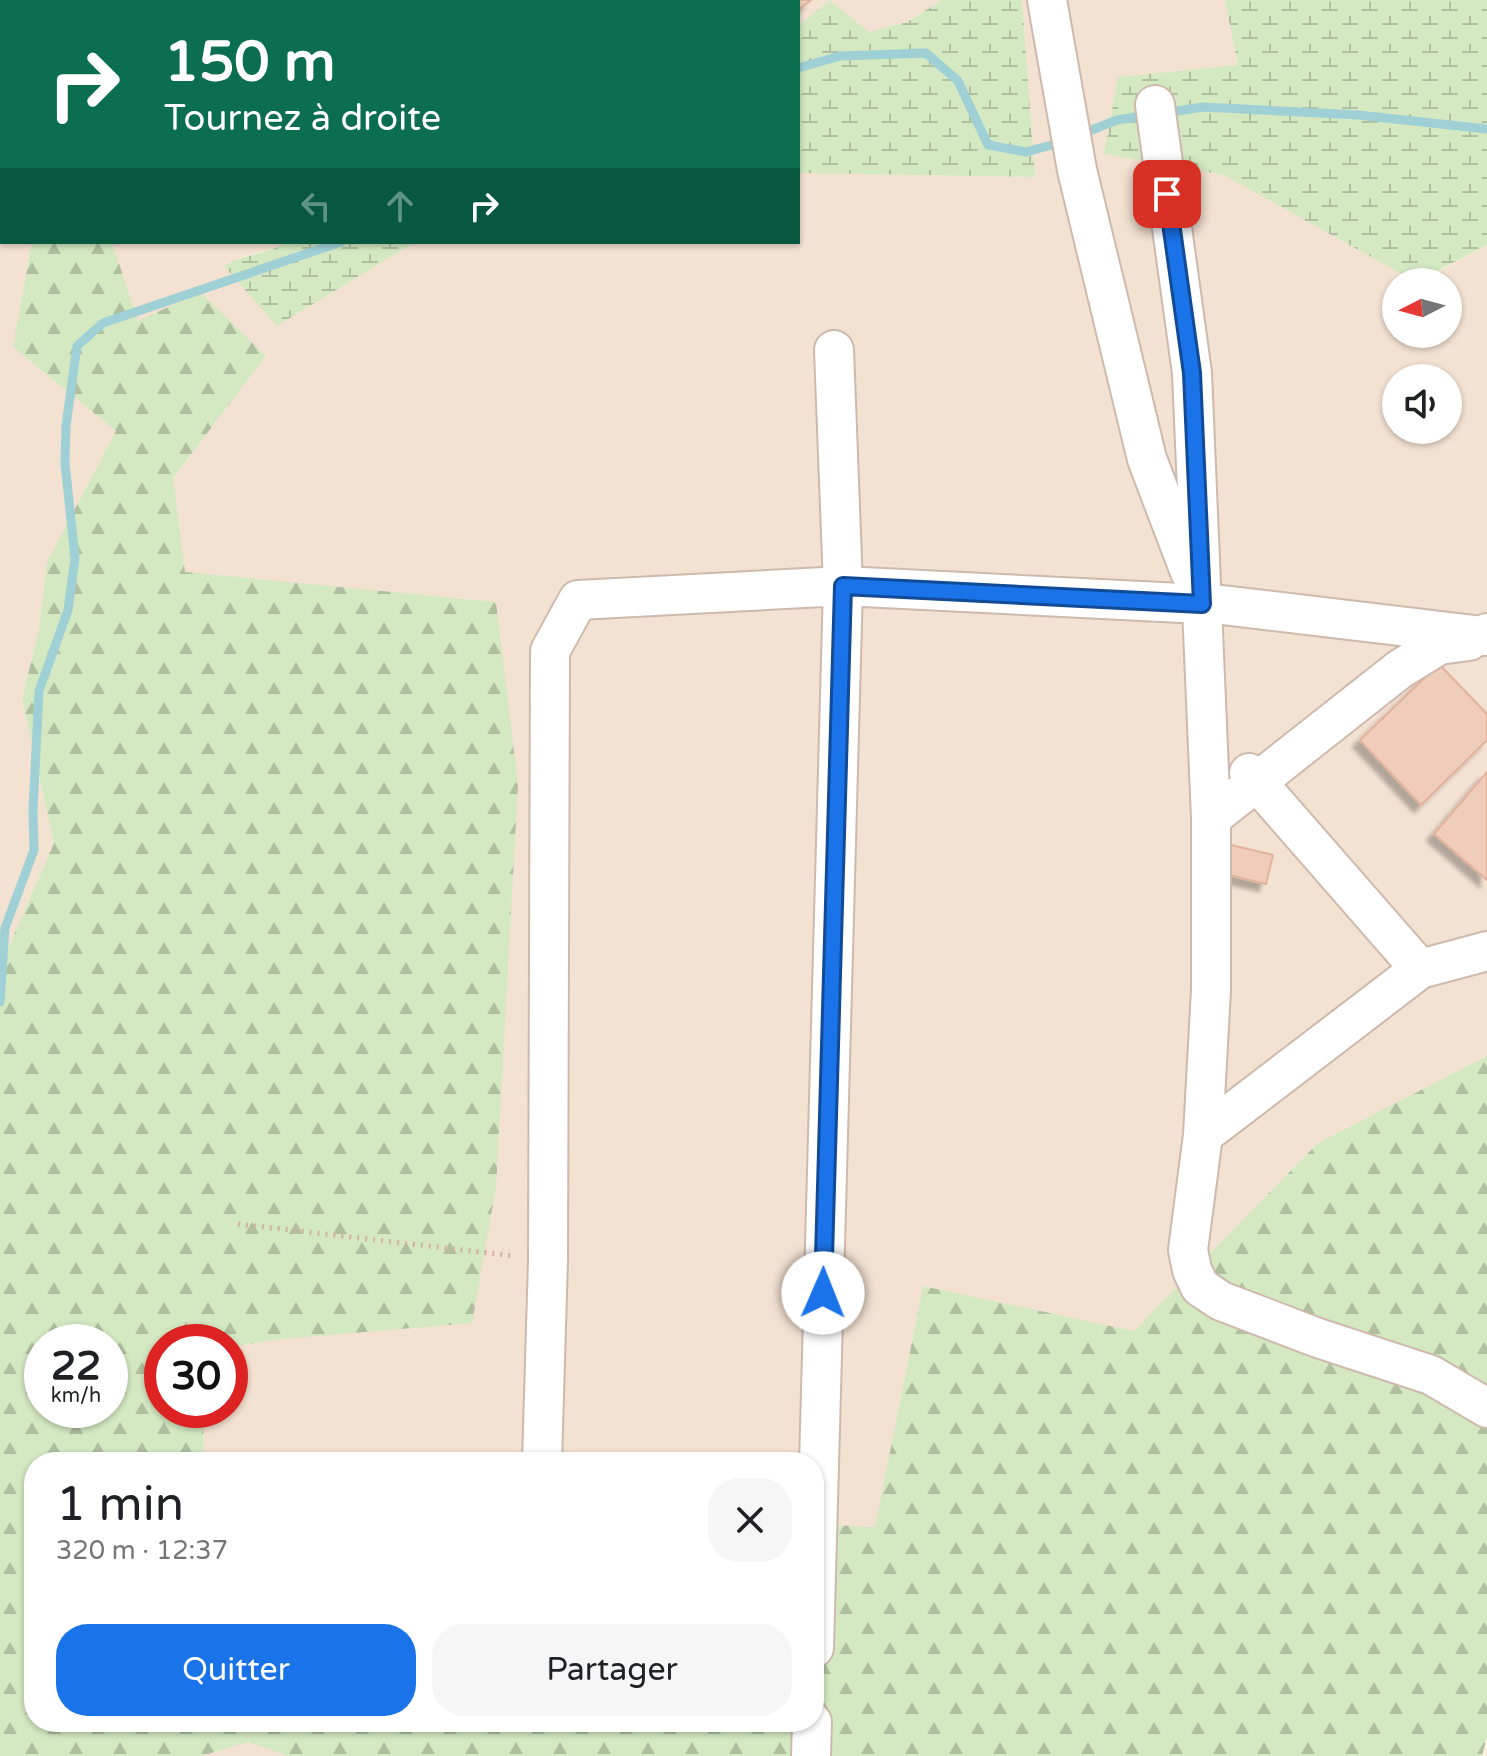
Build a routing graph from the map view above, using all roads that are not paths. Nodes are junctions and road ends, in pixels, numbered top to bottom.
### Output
1 (1047, 0) edge
2 (1155, 105) dead end
3 (834, 350) dead end
4 (843, 586) junction
5 (1202, 604) junction
6 (1486, 636) edge
7 (1253, 778) junction
8 (1211, 818) junction
9 (1487, 951) edge
10 (1420, 969) junction
11 (1203, 1135) junction
12 (1487, 1408) edge
13 (542, 1452) edge
14 (819, 1452) edge
15 (812, 1732) edge
16 (811, 1756) edge

1 - 5 street
2 - 5 street
3 - 4 street
4 - 5 street
4 - 13 street
4 - 14 street
5 - 6 street
5 - 8 street
6 - 7 street
7 - 8 street
7 - 10 street
8 - 11 street
9 - 10 street
10 - 11 street
11 - 12 street
15 - 16 street

